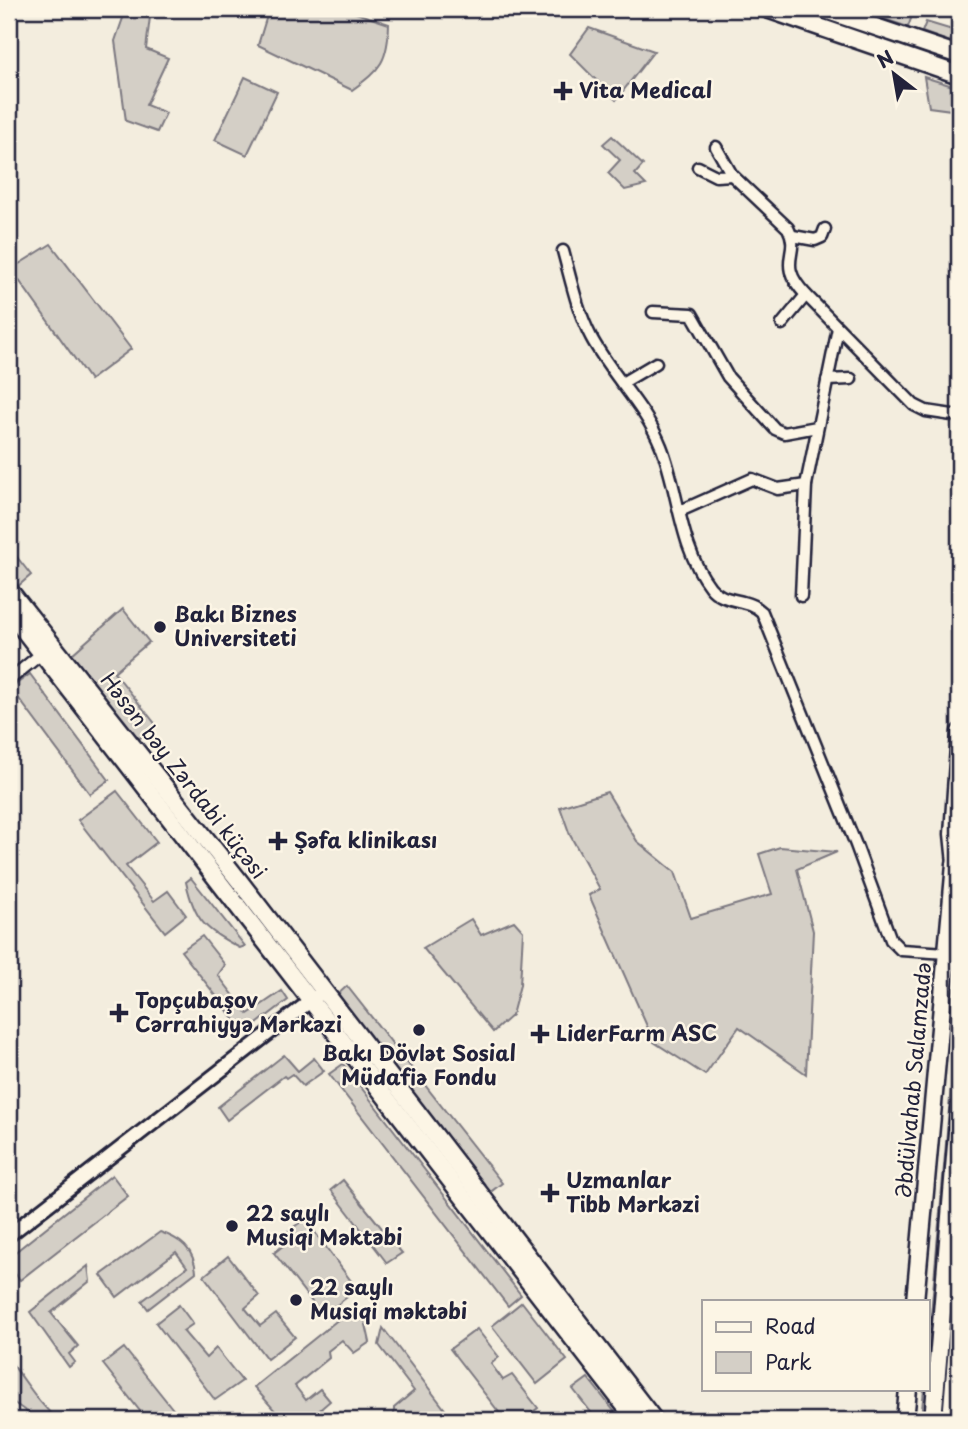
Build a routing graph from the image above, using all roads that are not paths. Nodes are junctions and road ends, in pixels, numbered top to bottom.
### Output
1 (767, 9) edge
2 (822, 9) edge
3 (956, 53) edge
4 (959, 75) edge
5 (716, 147) dead end
6 (698, 167) dead end
7 (732, 176) junction
8 (825, 229) dead end
9 (793, 236) junction
10 (563, 250) dead end
11 (806, 295) junction
12 (653, 312) dead end
13 (782, 324) dead end
14 (838, 328) junction
15 (656, 363) dead end
16 (851, 379) dead end
17 (827, 380) junction
18 (622, 383) junction
19 (959, 416) edge
20 (817, 428) junction
21 (806, 485) junction
22 (681, 511) junction
23 (9, 590) edge
24 (801, 596) dead end
25 (9, 611) edge
26 (41, 654) junction
27 (9, 680) edge
28 (959, 732) edge
29 (126, 752) junction
30 (139, 767) junction
31 (957, 857) edge
32 (947, 953) junction
33 (323, 990) junction
34 (310, 1001) junction
35 (959, 1109) edge
36 (9, 1235) edge
37 (915, 1300) edge
38 (959, 1309) edge
39 (957, 1369) edge
40 (908, 1390) edge
41 (636, 1420) edge
42 (654, 1420) edge
43 (905, 1420) edge
44 (933, 1420) edge
45 (950, 1420) edge

1 - 4 main road
2 - 3 main road
5 - 7 street
6 - 7 street
7 - 9 street
8 - 9 street
9 - 11 street
10 - 18 street
11 - 13 street
11 - 14 street
12 - 20 street
14 - 17 street
14 - 19 street
15 - 18 street
16 - 17 street
17 - 20 street
18 - 22 street
20 - 21 street
21 - 22 street
21 - 24 street
22 - 32 street
23 - 29 main road, Həsən bəy Zərdabi küçəsi
25 - 26 main road, Həsən bəy Zərdabi küçəsi
26 - 27 street
26 - 29 main road, Həsən bəy Zərdabi küçəsi
28 - 31 main road, Əbdülvahab Salamzadə
29 - 30 main road, Həsən bəy Zərdabi küçəsi
30 - 33 main road, Həsən bəy Zərdabi küçəsi
30 - 34 main road, Həsən bəy Zərdabi küçəsi
31 - 32 main road, Əbdülvahab Salamzadə
32 - 37 main road, Əbdülvahab Salamzadə
33 - 34 street
33 - 42 main road, Həsən bəy Zərdabi küçəsi
34 - 36 street
34 - 41 main road, Həsən bəy Zərdabi küçəsi
35 - 44 main road
38 - 39 main road
39 - 45 main road
40 - 43 main road

